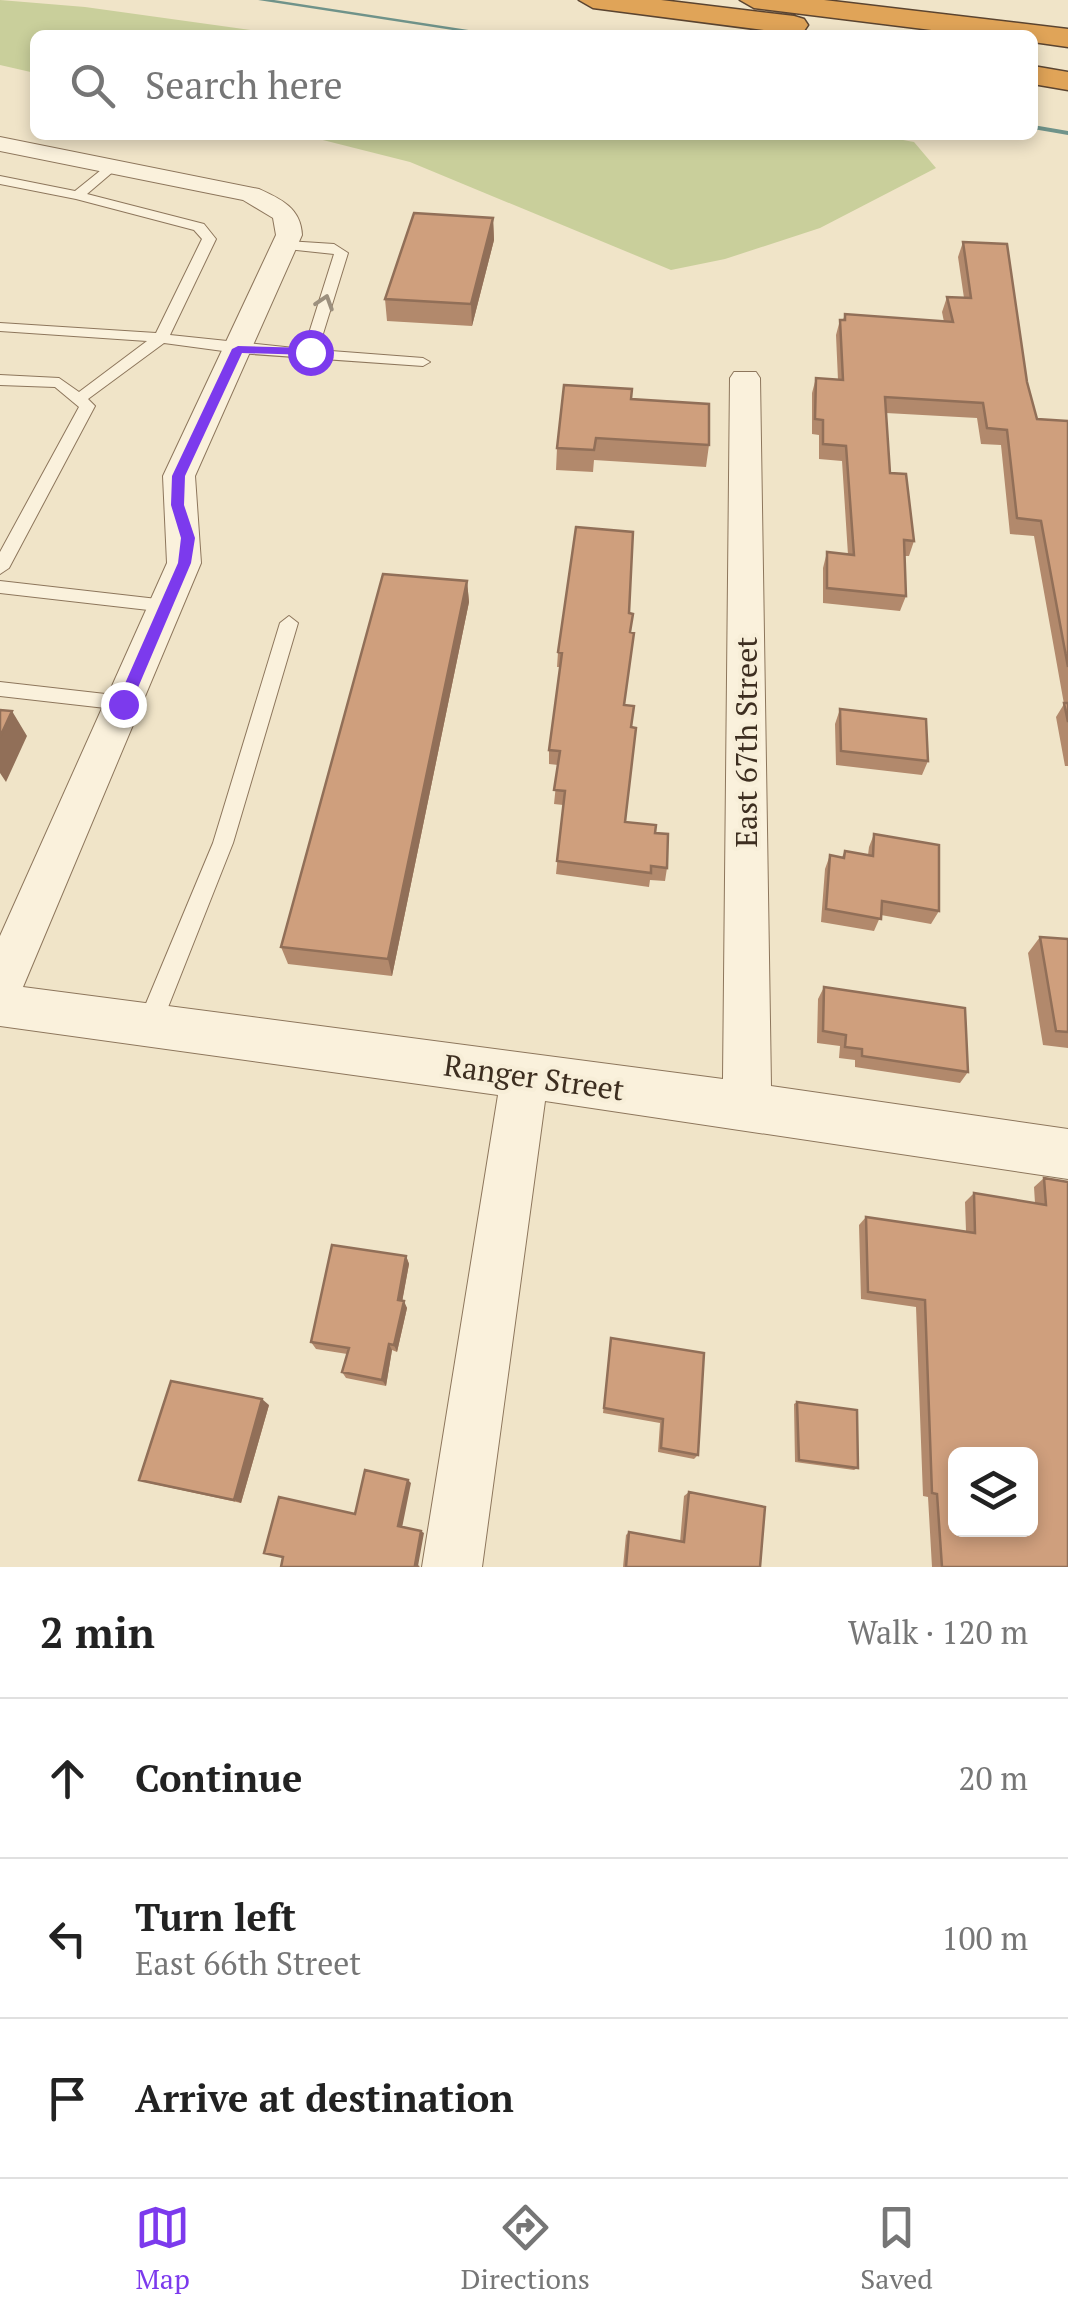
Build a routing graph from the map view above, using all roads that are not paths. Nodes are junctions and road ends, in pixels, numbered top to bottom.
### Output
1 (754, 0) edge
2 (867, 0) edge
3 (584, 2) edge
4 (1068, 21) edge
5 (745, 30) edge
6 (825, 30) edge
7 (1002, 30) edge
8 (1038, 34) edge
9 (1068, 38) edge
10 (1038, 57) edge
11 (1068, 60) edge
12 (1038, 76) edge
13 (1068, 80) edge
14 (0, 144) edge
15 (115, 165) junction
16 (0, 180) edge
17 (77, 194) junction
18 (287, 245) junction
19 (0, 327) edge
20 (160, 338) junction
21 (238, 349) junction
22 (310, 352) junction
23 (423, 362) dead end
24 (744, 378) dead end
25 (0, 380) edge
26 (79, 399) junction
27 (0, 568) edge
28 (0, 587) edge
29 (166, 606) junction
30 (289, 622) dead end
31 (0, 690) edge
32 (123, 704) junction
33 (0, 987) edge
34 (0, 1005) edge
35 (150, 1026) junction
36 (525, 1076) junction
37 (747, 1106) junction
38 (1068, 1154) edge
39 (452, 1567) edge

1 - 7 highway
2 - 4 highway
3 - 5 highway
3 - 6 highway
8 - 9 highway
10 - 11 highway
12 - 13 highway
14 - 15 street
15 - 17 lane
15 - 18 street
16 - 17 lane
17 - 20 lane
18 - 21 street
22 -> 18 lane
19 - 20 lane
20 - 21 lane
20 - 26 lane
21 - 22 lane
21 - 29 street
22 - 23 lane
24 - 37 street, East 67th Street
25 - 26 lane
26 - 27 lane
28 - 29 lane
29 - 32 street
30 - 35 lane
31 - 32 lane
32 - 33 street
34 - 35 street, Ranger Street
35 - 36 street, Ranger Street
36 - 37 street, Ranger Street
36 - 39 street
37 - 38 street, Ranger Street

